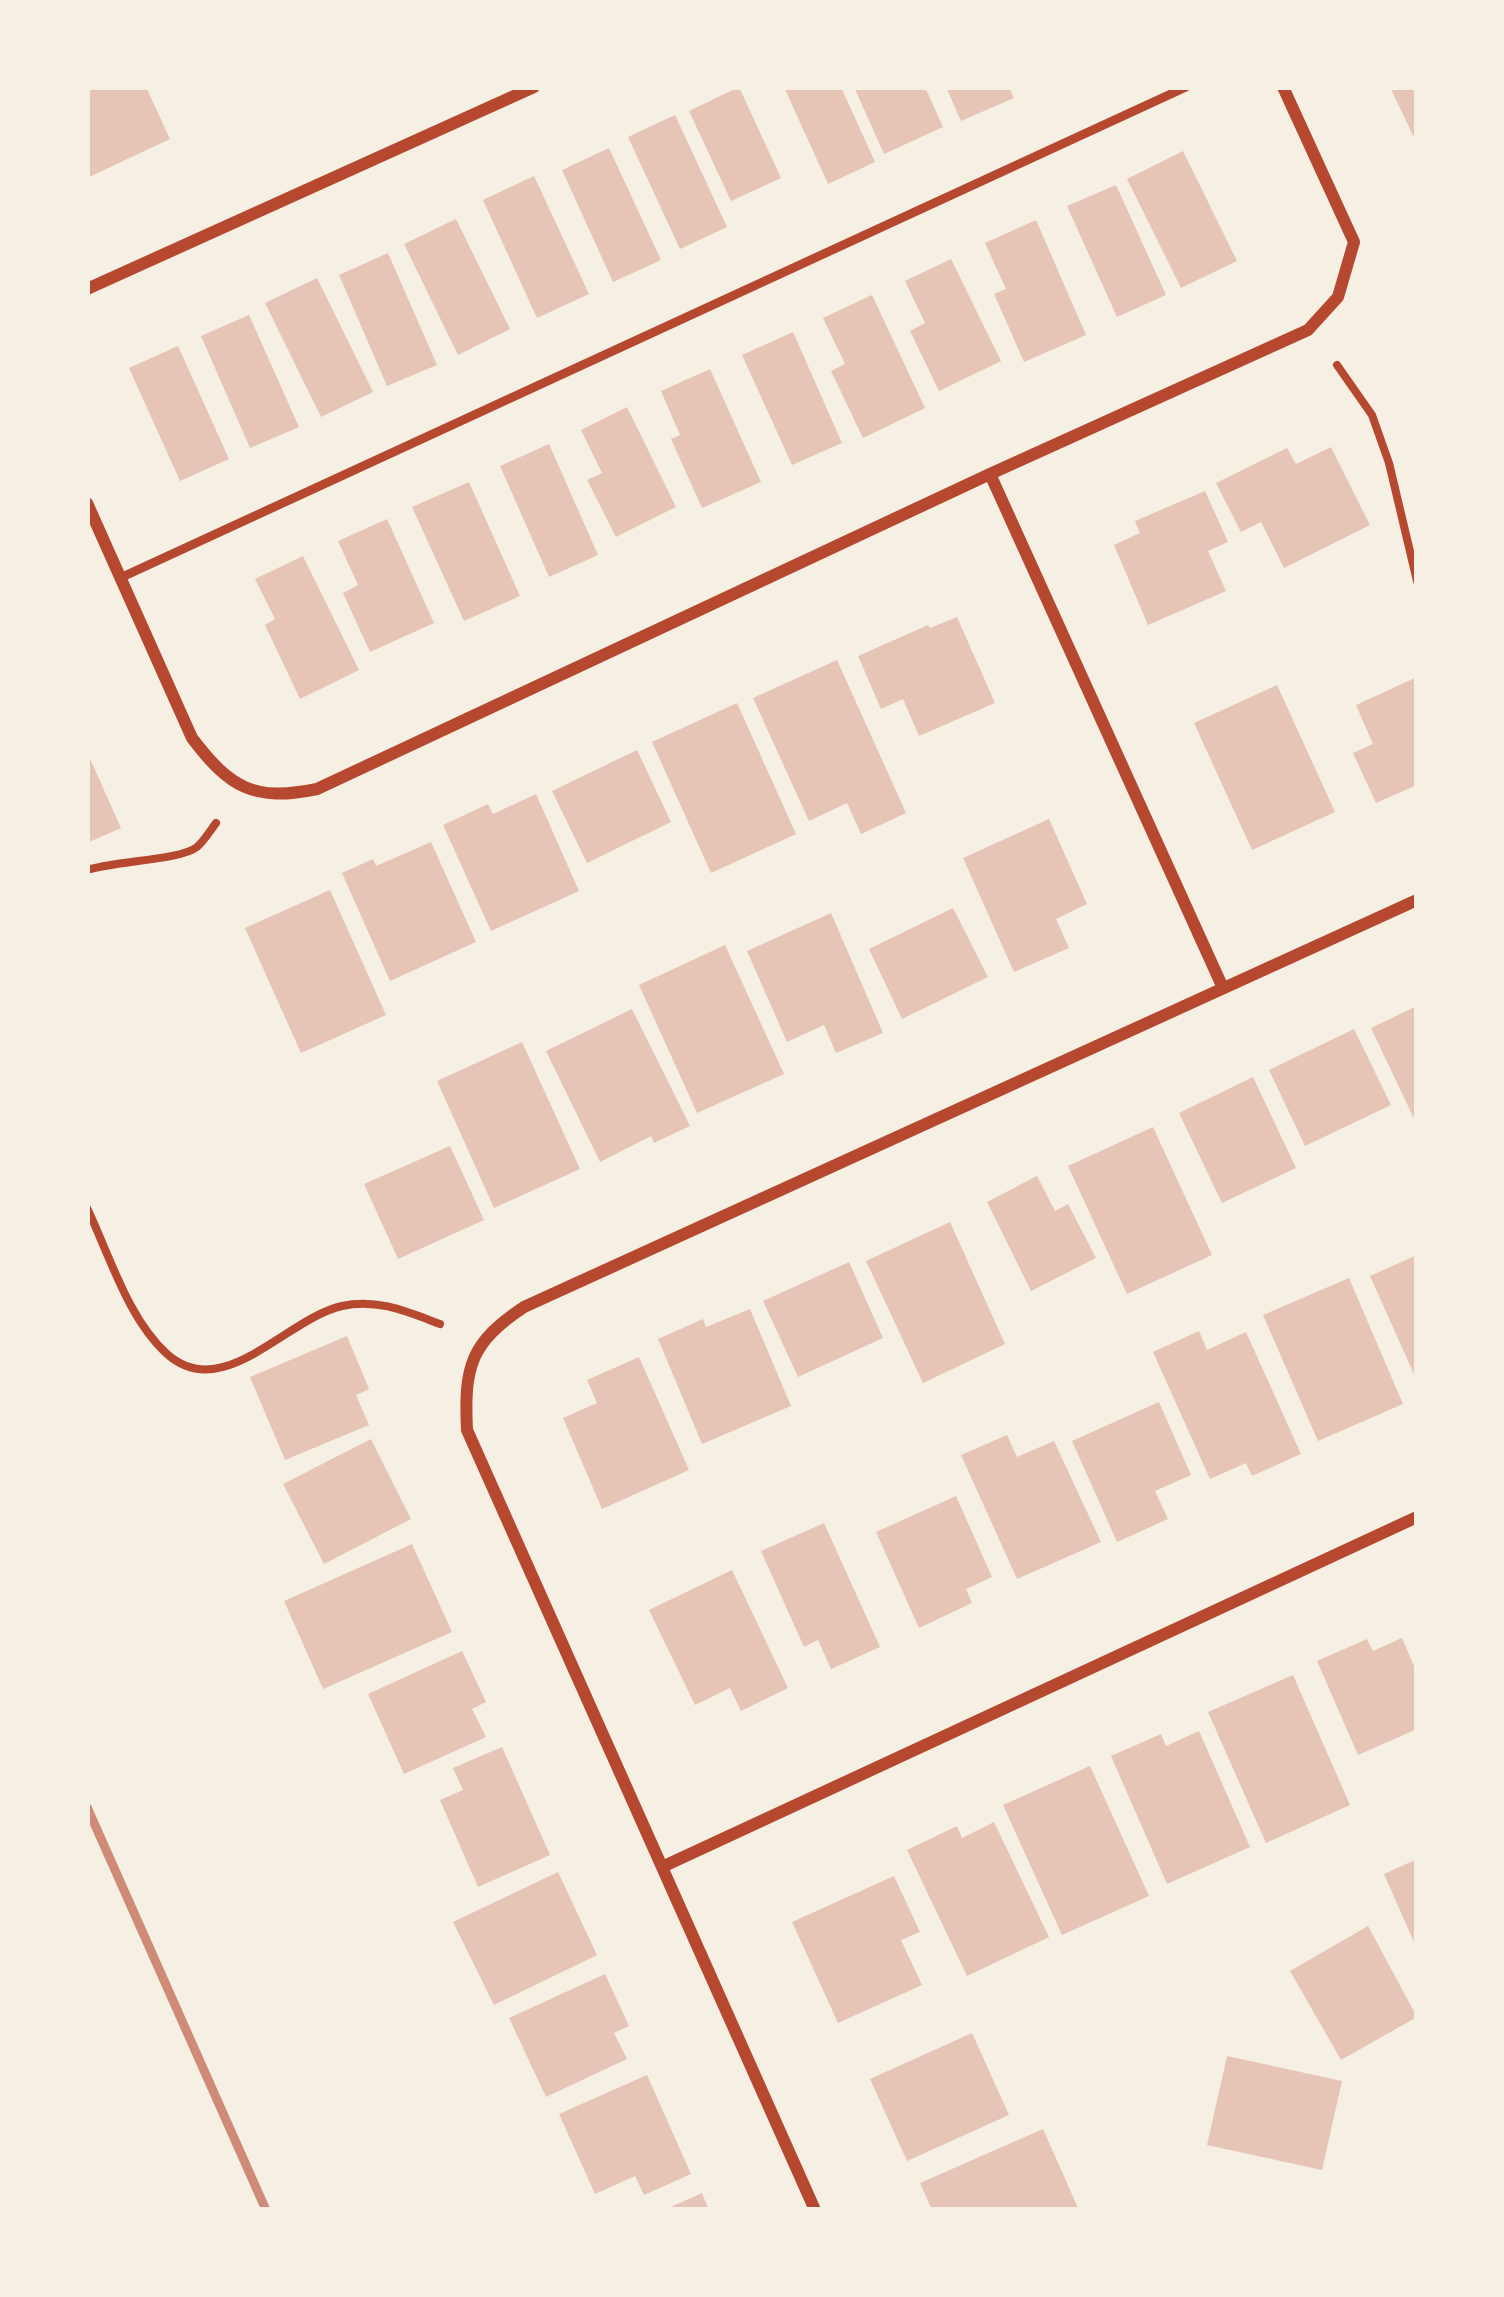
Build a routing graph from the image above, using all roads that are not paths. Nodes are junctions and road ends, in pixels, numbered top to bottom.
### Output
1 (534, 87) edge
2 (1186, 87) edge
3 (1283, 87) edge
4 (87, 289) edge
5 (990, 474) junction
6 (87, 503) edge
7 (120, 578) junction
8 (1417, 900) edge
9 (1223, 988) junction
10 (1417, 1517) edge
11 (662, 1867) junction
12 (815, 2210) edge

1 - 4 street
2 - 7 lane
3 - 5 street
5 - 7 street
5 - 9 street
6 - 7 street
8 - 9 street
9 - 11 street
10 - 11 street
11 - 12 street

